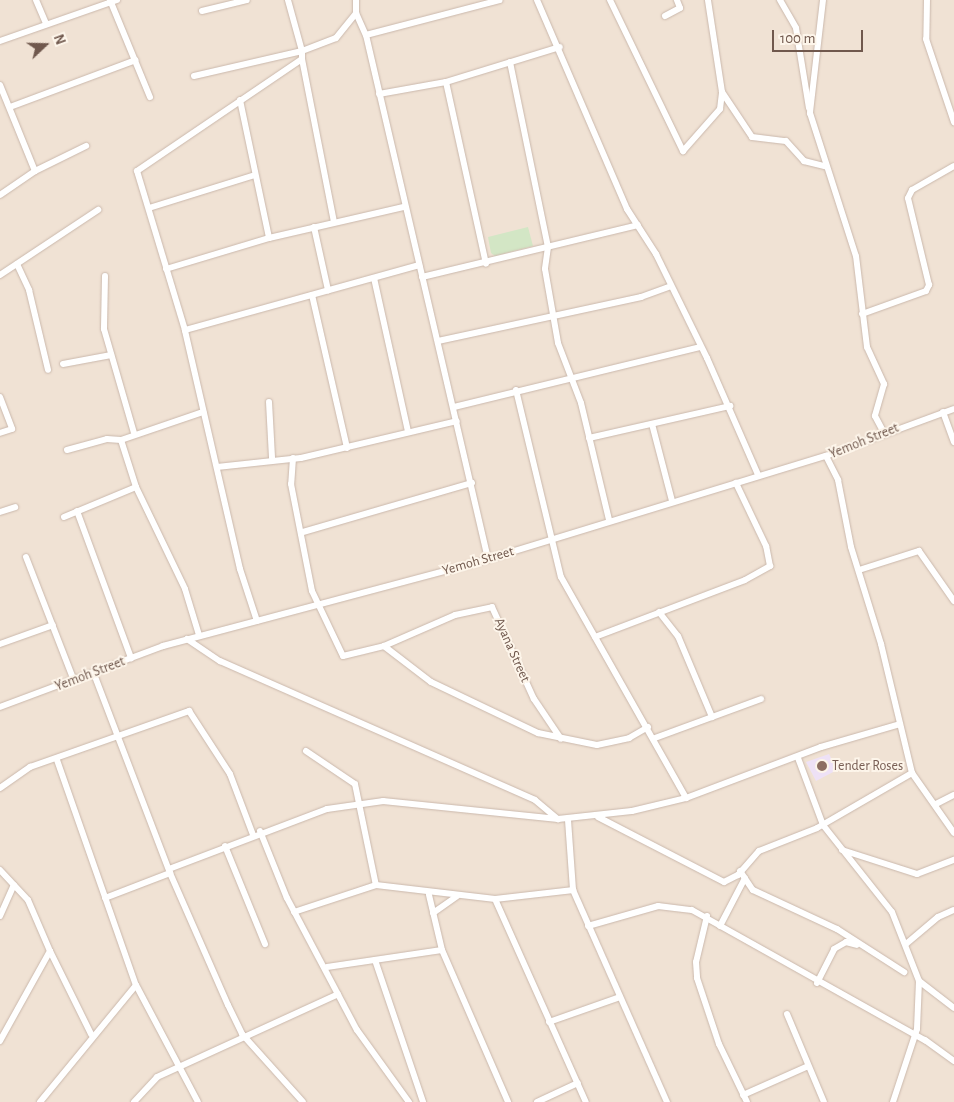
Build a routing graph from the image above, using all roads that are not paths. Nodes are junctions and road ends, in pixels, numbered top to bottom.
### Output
1 (36, 0) edge
2 (247, 0) edge
3 (288, 0) edge
4 (356, 0) edge
5 (500, 0) edge
6 (538, 0) edge
7 (610, 0) edge
8 (677, 0) edge
9 (708, 0) edge
10 (780, 0) edge
11 (824, 0) edge
12 (927, 0) edge
13 (113, 1) edge
14 (202, 11) dead end
15 (356, 14) junction
16 (665, 16) dead end
17 (46, 24) junction
18 (366, 35) junction
19 (0, 41) edge
20 (560, 47) junction
21 (302, 55) junction
22 (136, 60) junction
23 (510, 62) junction
24 (194, 76) dead end
25 (446, 82) junction
26 (0, 85) edge
27 (722, 92) junction
28 (379, 94) junction
29 (150, 97) dead end
30 (240, 100) junction
31 (10, 107) junction
32 (810, 113) junction
33 (954, 122) edge
34 (86, 146) dead end
35 (824, 166) junction
36 (954, 166) edge
37 (35, 171) junction
38 (255, 175) junction
39 (0, 195) edge
40 (403, 207) junction
41 (150, 208) junction
42 (98, 210) dead end
43 (334, 222) junction
44 (638, 225) junction
45 (314, 227) junction
46 (269, 238) junction
47 (548, 247) junction
48 (17, 264) junction
49 (486, 264) junction
50 (419, 265) junction
51 (166, 269) junction
52 (0, 276) edge
53 (105, 276) dead end
54 (422, 277) junction
55 (374, 278) junction
56 (669, 286) junction
57 (328, 290) junction
58 (312, 295) junction
59 (862, 314) junction
60 (553, 316) junction
61 (185, 330) junction
62 (438, 341) junction
63 (701, 347) junction
64 (111, 355) junction
65 (63, 364) dead end
66 (48, 370) dead end
67 (571, 378) junction
68 (516, 390) junction
69 (0, 397) edge
70 (269, 402) dead end
71 (730, 406) junction
72 (454, 407) junction
73 (954, 409) edge
74 (203, 412) junction
75 (943, 412) junction
76 (457, 421) junction
77 (652, 424) junction
78 (408, 431) junction
79 (883, 431) junction
80 (134, 433) junction
81 (0, 434) edge
82 (589, 438) junction
83 (122, 440) junction
84 (954, 442) edge
85 (347, 448) junction
86 (67, 450) dead end
87 (826, 456) junction
88 (272, 458) junction
89 (293, 458) junction
90 (217, 467) junction
91 (758, 475) junction
92 (472, 483) junction
93 (736, 483) junction
94 (136, 487) junction
95 (672, 501) junction
96 (15, 506) dead end
97 (77, 511) junction
98 (0, 512) edge
99 (64, 517) dead end
100 (609, 520) junction
101 (303, 532) junction
102 (548, 540) junction
103 (26, 557) dead end
104 (488, 559) junction
105 (859, 570) junction
106 (954, 601) edge
107 (318, 606) junction
108 (659, 612) junction
109 (257, 621) junction
110 (53, 625) junction
111 (199, 635) junction
112 (595, 637) junction
113 (187, 639) junction
114 (0, 644) edge
115 (384, 646) junction
116 (131, 658) junction
117 (94, 674) junction
118 (74, 682) junction
119 (761, 699) dead end
120 (0, 707) edge
121 (712, 717) junction
122 (900, 724) junction
123 (648, 727) junction
124 (121, 737) junction
125 (655, 738) junction
126 (561, 739) junction
127 (306, 751) dead end
128 (798, 758) junction
129 (57, 760) junction
130 (912, 773) junction
131 (0, 788) edge
132 (954, 795) edge
133 (686, 798) junction
134 (936, 804) junction
135 (357, 806) junction
136 (598, 817) junction
137 (558, 819) junction
138 (568, 820) junction
139 (823, 825) junction
140 (260, 831) junction
141 (954, 833) edge
142 (253, 834) junction
143 (225, 846) junction
144 (841, 850) junction
145 (954, 860) edge
146 (0, 870) edge
147 (170, 871) junction
148 (740, 871) junction
149 (745, 878) junction
150 (376, 885) junction
151 (14, 886) junction
152 (573, 890) junction
153 (429, 895) junction
154 (457, 896) junction
155 (106, 898) junction
156 (495, 899) junction
157 (954, 910) edge
158 (294, 912) junction
159 (433, 913) junction
160 (0, 916) edge
161 (707, 916) junction
162 (588, 926) junction
163 (720, 926) junction
164 (266, 944) dead end
165 (906, 944) junction
166 (442, 950) junction
167 (50, 951) junction
168 (910, 958) junction
169 (375, 960) junction
170 (327, 967) junction
171 (904, 972) junction
172 (919, 981) junction
173 (817, 983) junction
174 (136, 984) junction
175 (338, 994) junction
176 (620, 998) junction
177 (954, 1008) edge
178 (787, 1014) dead end
179 (549, 1022) junction
180 (91, 1034) junction
181 (242, 1034) junction
182 (914, 1036) junction
183 (0, 1041) edge
184 (954, 1061) edge
185 (178, 1066) junction
186 (806, 1067) junction
187 (578, 1083) junction
188 (745, 1099) edge
189 (40, 1102) edge
190 (134, 1102) edge
191 (198, 1102) edge
192 (302, 1102) edge
193 (409, 1102) edge
194 (423, 1102) edge
195 (508, 1102) edge
196 (537, 1102) edge
197 (586, 1102) edge
198 (667, 1102) edge
199 (824, 1102) edge
200 (893, 1102) edge

1 - 17 street
2 - 14 street
3 - 21 street
4 - 15 street
5 - 18 street
6 - 20 street
7 - 27 street
8 - 16 street
9 - 27 street
10 - 32 street
11 - 32 street
12 - 33 street
13 - 17 street
13 - 22 street
15 - 18 street
15 - 21 street
17 - 19 street
18 - 28 street
20 - 23 street
20 - 44 street
21 - 24 street
21 - 30 street
21 - 43 street
22 - 29 street
22 - 31 street
23 - 25 street
23 - 47 street
25 - 28 street
25 - 49 street
26 - 31 street
27 - 35 street
28 - 40 street
30 - 38 street
30 - 41 street
31 - 37 street
32 - 35 street
34 - 37 street
35 - 59 street
36 - 59 street
37 - 39 street
38 - 41 street
38 - 46 street
40 - 43 street
40 - 50 street
41 - 51 street
42 - 48 street
43 - 45 street
44 - 47 street
44 - 56 street
45 - 46 street
45 - 57 street
46 - 51 street
47 - 49 street
47 - 60 street
48 - 52 street
48 - 66 street
49 - 54 street
50 - 54 street
50 - 55 street
51 - 61 street
53 - 64 street
54 - 62 street
55 - 57 street
55 - 78 street
56 - 60 street
56 - 63 street
57 - 58 street
58 - 61 street
58 - 85 street
59 - 79 street
60 - 62 street
60 - 67 street
61 - 74 street
62 - 72 street
63 - 67 street
63 - 71 street
64 - 65 street
64 - 80 street
67 - 68 street
67 - 82 street
68 - 72 street
68 - 102 street
69 - 81 street
70 - 88 street
71 - 77 street
71 - 91 street
72 - 76 street
73 - 75 street, Yemoh Street
74 - 80 street
74 - 90 street
75 - 79 street, Yemoh Street
75 - 84 street
76 - 78 street
76 - 92 street
77 - 82 street
77 - 95 street
78 - 85 street
79 - 87 street, Yemoh Street
80 - 83 street
82 - 100 street
83 - 86 street
83 - 94 street
85 - 89 street
87 - 91 street, Yemoh Street
87 - 105 street
88 - 89 street
88 - 90 street
89 - 101 street
90 - 109 street
91 - 93 street, Yemoh Street
92 - 101 street
92 - 104 street
93 - 95 street, Yemoh Street
93 - 108 street
94 - 97 street
94 - 111 street
95 - 100 street, Yemoh Street
96 - 98 street
97 - 99 street
97 - 116 street
100 - 102 street, Yemoh Street
101 - 107 street
102 - 104 street, Yemoh Street
102 - 112 street
103 - 110 street
104 - 107 street, Yemoh Street
105 - 106 street
105 - 122 street
107 - 109 street, Yemoh Street
107 - 115 street
108 - 112 street
108 - 121 street
109 - 111 street, Yemoh Street
110 - 114 street
110 - 118 street
111 - 113 street, Yemoh Street
112 - 123 street
113 - 116 street, Yemoh Street
113 - 137 street
115 - 126 street
115 - 126 street, Ayana Street
116 - 117 street, Yemoh Street
117 - 118 street, Yemoh Street
117 - 124 street
118 - 120 street, Yemoh Street
119 - 121 street
121 - 125 street
122 - 128 street
122 - 130 street
123 - 125 street
123 - 126 street
124 - 129 street
124 - 142 street
124 - 147 street
125 - 133 street
127 - 135 street
128 - 133 street
128 - 139 street
129 - 131 street
129 - 155 street
130 - 134 street
130 - 139 street
132 - 134 street
133 - 136 street
134 - 141 street
135 - 137 street
135 - 140 street
135 - 150 street
136 - 138 street
136 - 148 street
137 - 138 street
138 - 152 street
139 - 144 street
139 - 148 street
140 - 142 street
140 - 158 street
142 - 143 street
143 - 147 street
143 - 164 street
144 - 145 street
144 - 165 street
146 - 151 street
147 - 155 street
147 - 181 street
148 - 149 street
149 - 163 street
149 - 171 street
150 - 153 street
150 - 158 street
151 - 160 street
151 - 167 street
152 - 156 street
152 - 162 street
153 - 154 street
153 - 159 street
154 - 156 street
154 - 159 street
155 - 174 street
156 - 179 street
157 - 165 street
158 - 170 street
159 - 166 street
161 - 162 street
161 - 163 street
161 - 188 street
162 - 176 street
163 - 173 street
165 - 168 street
166 - 169 street
166 - 195 street
167 - 180 street
167 - 183 street
168 - 171 street
168 - 172 street
169 - 170 street
169 - 194 street
170 - 175 street
171 - 173 street
172 - 177 street
172 - 182 street
173 - 182 street
174 - 180 street
174 - 185 street
175 - 181 street
175 - 193 street
176 - 179 street
176 - 198 street
178 - 186 street
179 - 187 street
180 - 189 street
181 - 185 street
181 - 192 street
182 - 184 street
182 - 200 street
185 - 190 street
185 - 191 street
186 - 188 street
186 - 199 street
187 - 196 street
187 - 197 street

